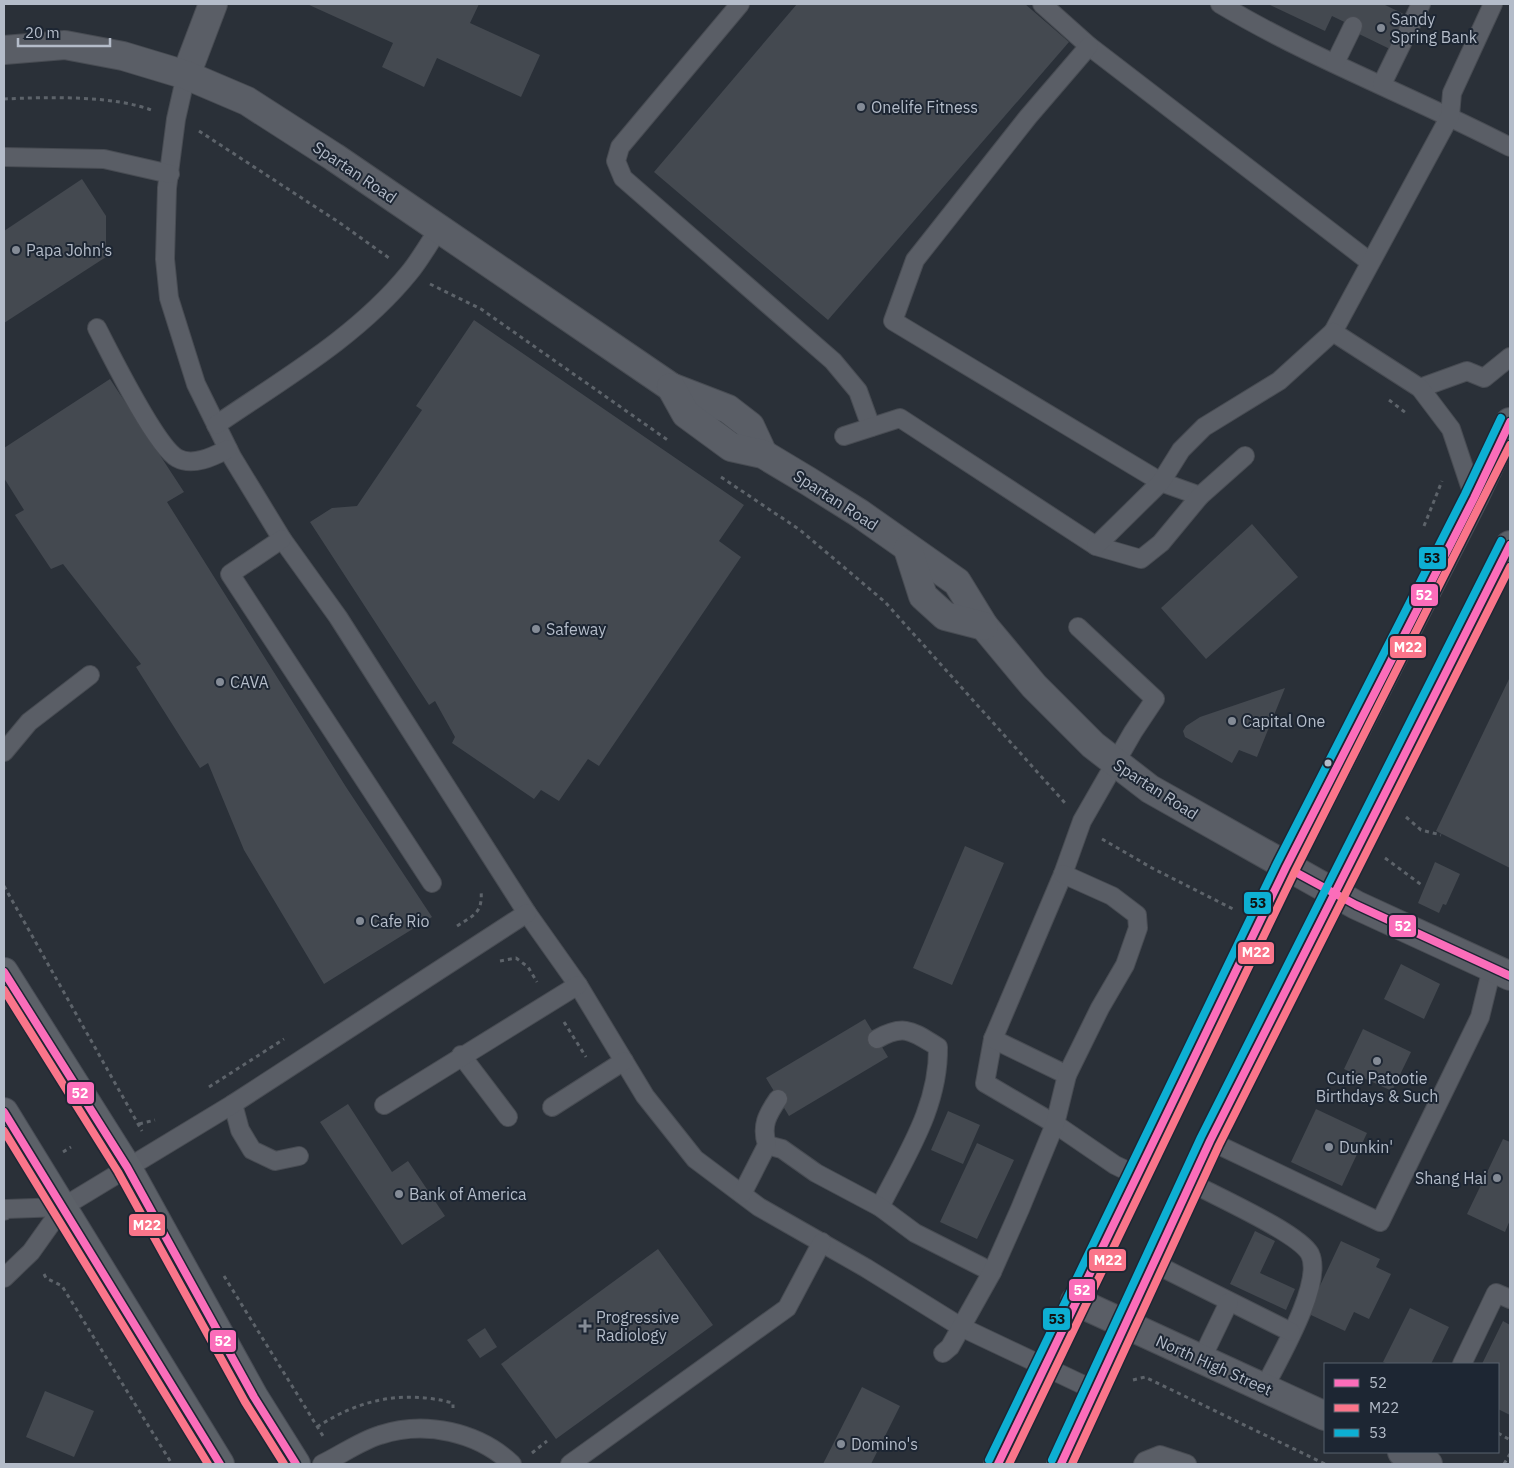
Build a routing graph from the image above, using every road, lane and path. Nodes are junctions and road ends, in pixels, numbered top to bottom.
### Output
1 (213, 4) edge
2 (740, 4) edge
3 (1042, 4) edge
4 (1220, 4) edge
5 (1421, 4) edge
6 (1493, 4) edge
7 (1353, 26) dead end
8 (1090, 46) junction
9 (4, 50) edge
10 (1335, 63) junction
11 (186, 75) junction
12 (1382, 84) junction
13 (4, 99) edge
14 (1450, 116) junction
15 (176, 120) junction
16 (1510, 147) edge
17 (4, 157) edge
18 (170, 174) junction
19 (439, 229) junction
20 (1370, 262) junction
21 (409, 273) junction
22 (97, 328) dead end
23 (1333, 332) junction
24 (1510, 357) edge
25 (1420, 388) junction
26 (1381, 394) dead end
27 (1412, 418) dead end
28 (1510, 422) edge
29 (216, 425) junction
30 (871, 427) junction
31 (844, 436) dead end
32 (676, 446) dead end
33 (228, 448) junction
34 (1244, 456) dead end
35 (718, 474) dead end
36 (1441, 474) dead end
37 (1161, 482) junction
38 (1200, 496) junction
39 (1474, 498) junction
40 (1420, 535) dead end
41 (282, 539) junction
42 (1510, 545) edge
43 (1096, 546) junction
44 (1078, 627) dead end
45 (90, 675) dead end
46 (4, 752) edge
47 (1115, 764) junction
48 (1403, 815) dead end
49 (1082, 821) junction
50 (1441, 834) dead end
51 (1382, 857) dead end
52 (1286, 867) junction
53 (1063, 874) junction
54 (432, 883) dead end
55 (1424, 886) dead end
56 (1336, 894) junction
57 (1236, 910) dead end
58 (527, 913) junction
59 (493, 963) dead end
60 (4, 972) edge
61 (1501, 972) edge
62 (578, 985) junction
63 (549, 1002) junction
64 (878, 1039) dead end
65 (993, 1039) junction
66 (461, 1055) junction
67 (624, 1061) junction
68 (1067, 1075) junction
69 (598, 1078) junction
70 (778, 1098) dead end
71 (233, 1104) junction
72 (384, 1105) dead end
73 (552, 1107) dead end
74 (4, 1112) edge
75 (508, 1117) dead end
76 (1055, 1124) junction
77 (1210, 1141) junction
78 (767, 1145) junction
79 (299, 1156) dead end
80 (127, 1167) junction
81 (1136, 1175) junction
82 (1190, 1182) junction
83 (742, 1194) junction
84 (63, 1208) junction
85 (880, 1208) junction
86 (4, 1211) edge
87 (822, 1242) junction
88 (32, 1252) junction
89 (1152, 1263) junction
90 (992, 1272) junction
91 (4, 1278) edge
92 (1510, 1298) edge
93 (1075, 1301) junction
94 (1230, 1302) junction
95 (1124, 1324) junction
96 (961, 1328) junction
97 (1291, 1332) junction
98 (943, 1353) dead end
99 (1201, 1360) junction
100 (1462, 1363) edge
101 (1045, 1367) junction
102 (1124, 1382) dead end
103 (1264, 1388) junction
104 (1094, 1390) junction
105 (1324, 1416) edge
106 (1499, 1434) edge
107 (1510, 1440) edge
108 (1510, 1454) edge
109 (172, 1464) edge
110 (220, 1464) edge
111 (296, 1464) edge
112 (322, 1464) edge
113 (512, 1464) edge
114 (570, 1464) edge
115 (998, 1464) edge
116 (1061, 1464) edge
117 (1143, 1464) edge
118 (1187, 1464) edge
119 (1325, 1464) edge
120 (1504, 1464) edge

1 - 11 street
2 - 30 lane
3 - 8 lane
4 - 10 lane
5 - 12 lane
6 - 14 lane
7 - 10 lane
8 - 20 lane
8 - 37 lane
9 - 11 street, Spartan Road
10 - 12 lane
11 - 15 lane
11 - 19 street, Spartan Road
12 - 14 lane
13 - 15 path
14 - 16 lane
14 - 20 lane
15 - 18 lane
15 - 21 path
17 - 18 lane
18 - 29 lane
19 - 21 lane
19 - 47 street, Spartan Road
20 - 23 lane
21 - 29 lane
21 - 32 path
22 - 33 lane
23 - 25 lane
23 - 37 lane
24 - 25 lane
25 - 39 lane
26 - 27 path
28 - 39 main road
29 - 33 lane
30 - 31 lane
30 - 43 lane
33 - 41 lane
34 - 38 lane
35 - 49 path
36 - 40 path
37 - 38 lane
37 - 43 lane
38 - 43 lane
39 - 52 main road
41 - 54 lane
41 - 58 lane
42 - 56 main road
44 - 47 lane
45 - 46 lane
47 - 49 lane
47 - 52 street, Spartan Road
48 - 50 path
49 - 53 lane
49 - 57 path
51 - 55 path
52 - 56 street, Spartan Road
52 - 81 main road
53 - 65 lane
53 - 68 lane
56 - 61 street, Spartan Road
56 - 77 main road
58 - 62 lane
58 - 71 lane
59 - 63 path
60 - 80 main road
61 - 77 lane
62 - 63 lane
62 - 67 lane
63 - 66 lane
63 - 69 path
64 - 85 lane
65 - 68 lane
65 - 76 lane
66 - 72 lane
66 - 75 lane
67 - 69 lane
67 - 83 lane
68 - 76 lane
69 - 73 lane
70 - 78 lane
71 - 79 lane
71 - 80 lane
74 - 84 main road
76 - 81 lane
76 - 90 lane
77 - 82 main road
78 - 83 lane
78 - 85 lane
80 - 84 lane
80 - 111 main road
81 - 93 main road
82 - 89 main road
82 - 97 lane
83 - 87 lane
84 - 86 lane
84 - 88 lane
84 - 110 main road
85 - 90 lane
87 - 96 lane
87 - 114 lane
88 - 91 lane
88 - 109 path
89 - 94 lane
89 - 95 main road
90 - 96 lane
92 - 100 lane
93 - 95 street, North High Street
93 - 101 main road
94 - 97 lane
94 - 99 lane
95 - 99 street, North High Street
95 - 104 main road
96 - 98 lane
96 - 101 lane
97 - 103 lane
99 - 103 street, North High Street
101 - 104 lane
101 - 115 main road
102 - 119 path
103 - 105 street, North High Street
104 - 116 main road
106 - 107 path
108 - 120 path
112 - 113 lane
117 - 118 lane

